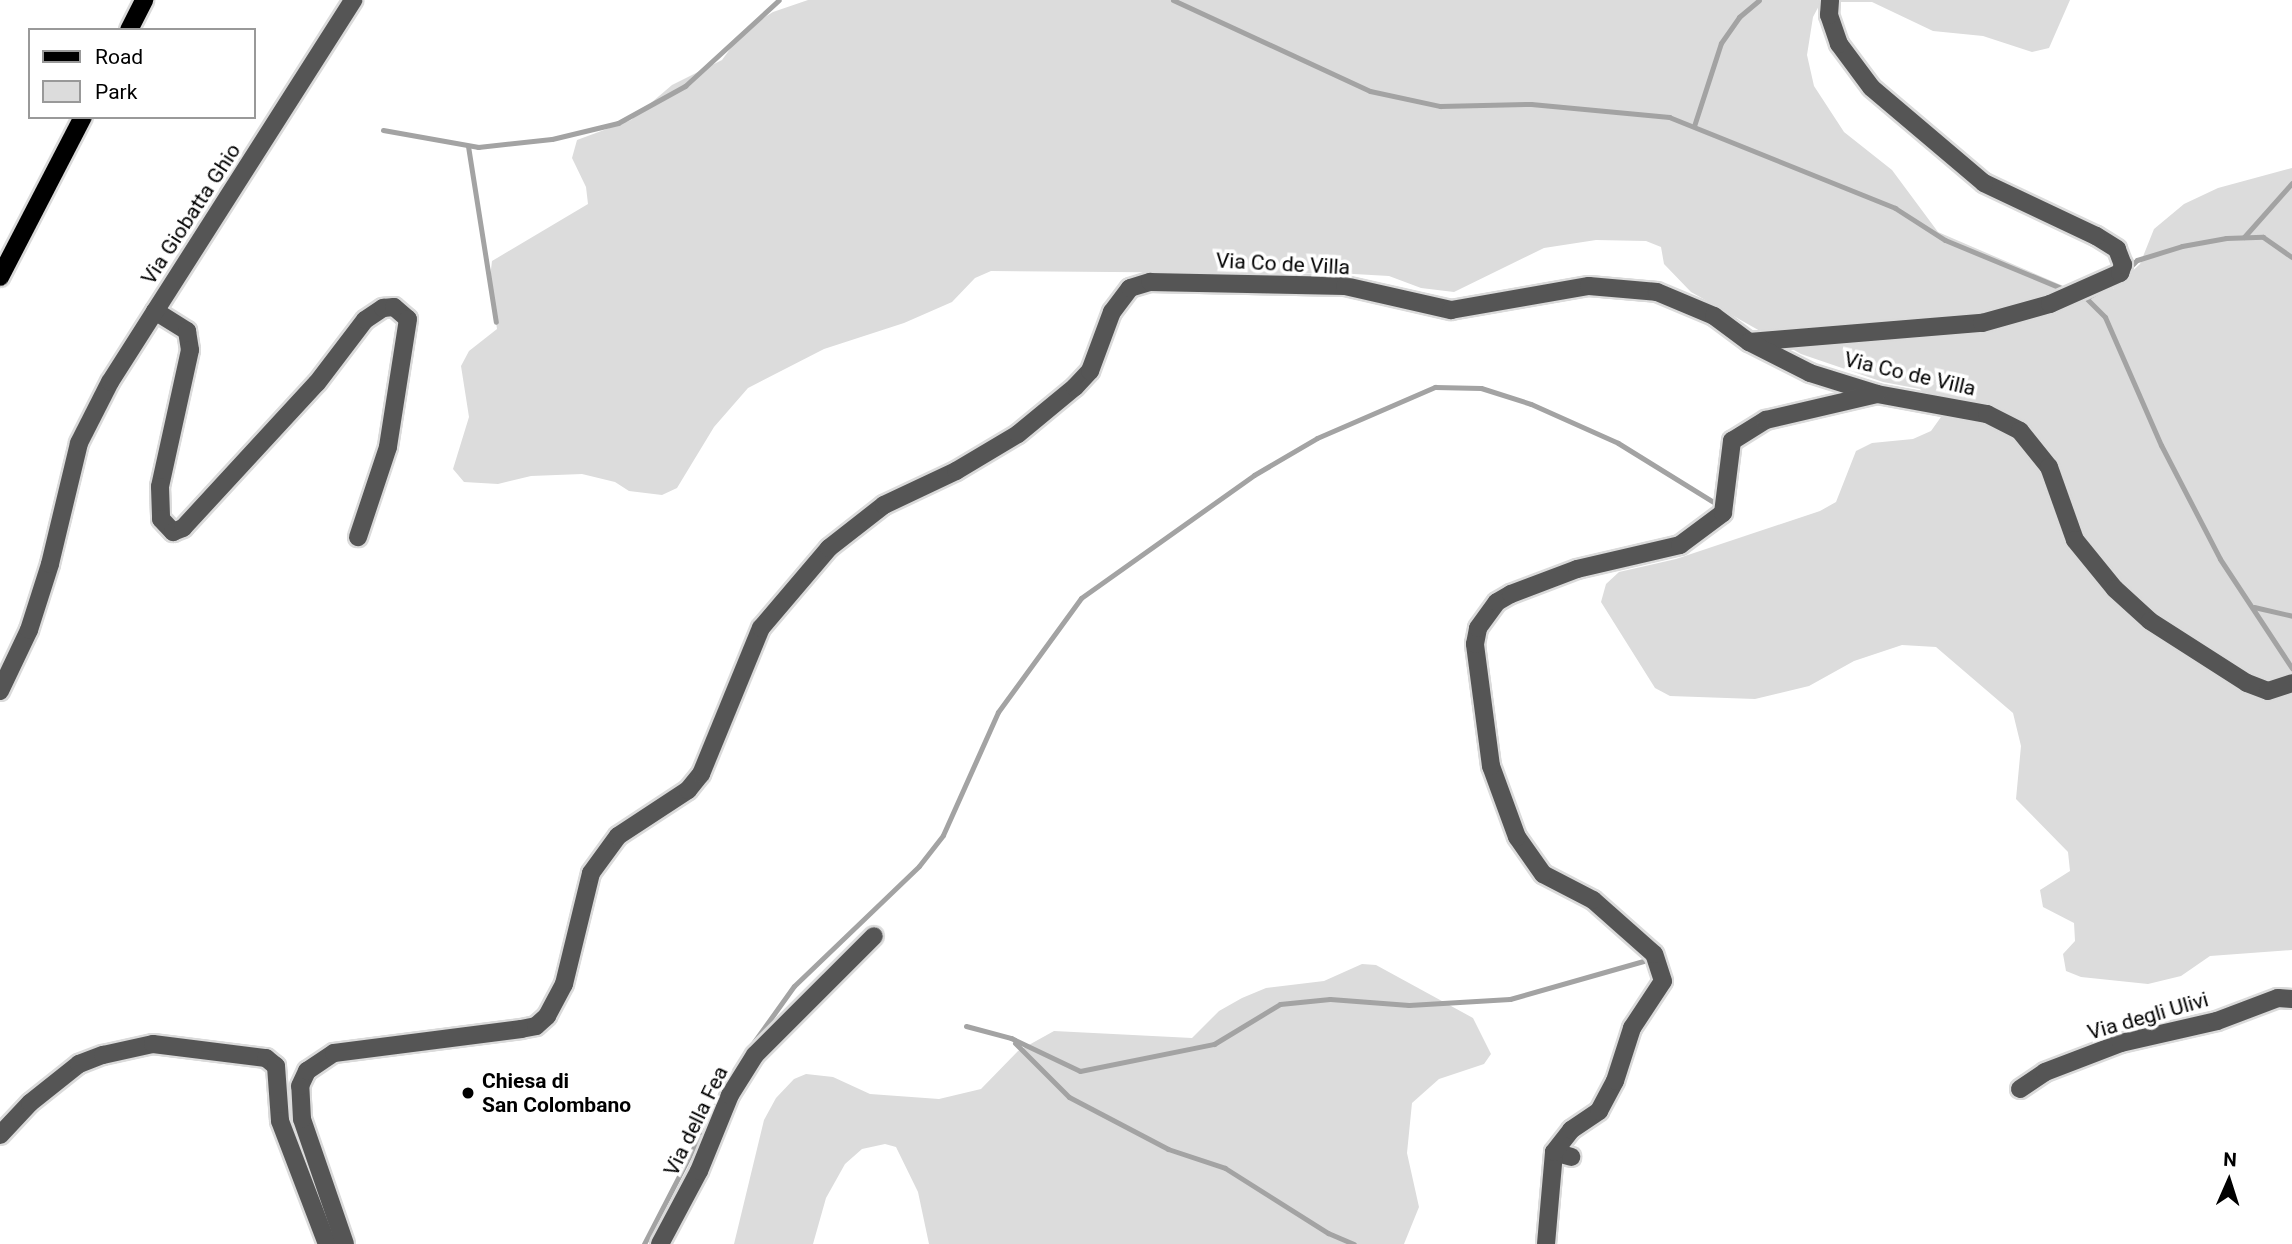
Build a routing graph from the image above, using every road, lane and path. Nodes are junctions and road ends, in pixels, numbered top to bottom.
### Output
1 (144, 0) edge
2 (354, 0) edge
3 (1830, 0) edge
4 (130, 28) edge
5 (82, 119) edge
6 (0, 277) edge
7 (155, 310) junction
8 (1749, 342) junction
9 (1877, 394) junction
10 (358, 537) dead end
11 (2292, 683) edge
12 (0, 691) edge
13 (874, 936) dead end
14 (2292, 999) edge
15 (2020, 1088) dead end
16 (0, 1135) edge
17 (327, 1244) edge
18 (345, 1244) edge
19 (660, 1244) edge
20 (1546, 1244) edge

1 - 4 main road
2 - 7 street, Via Giobatta Ghio
3 - 8 street
5 - 6 main road
7 - 10 street
7 - 12 street, Via Giobatta Ghio
8 - 9 street, Via Co de Villa
8 - 18 street, Via Co de Villa
9 - 11 street, Via Co de Villa
9 - 20 street
13 - 19 street, Via della Fea
14 - 15 street, Via degli Ulivi
16 - 17 street

